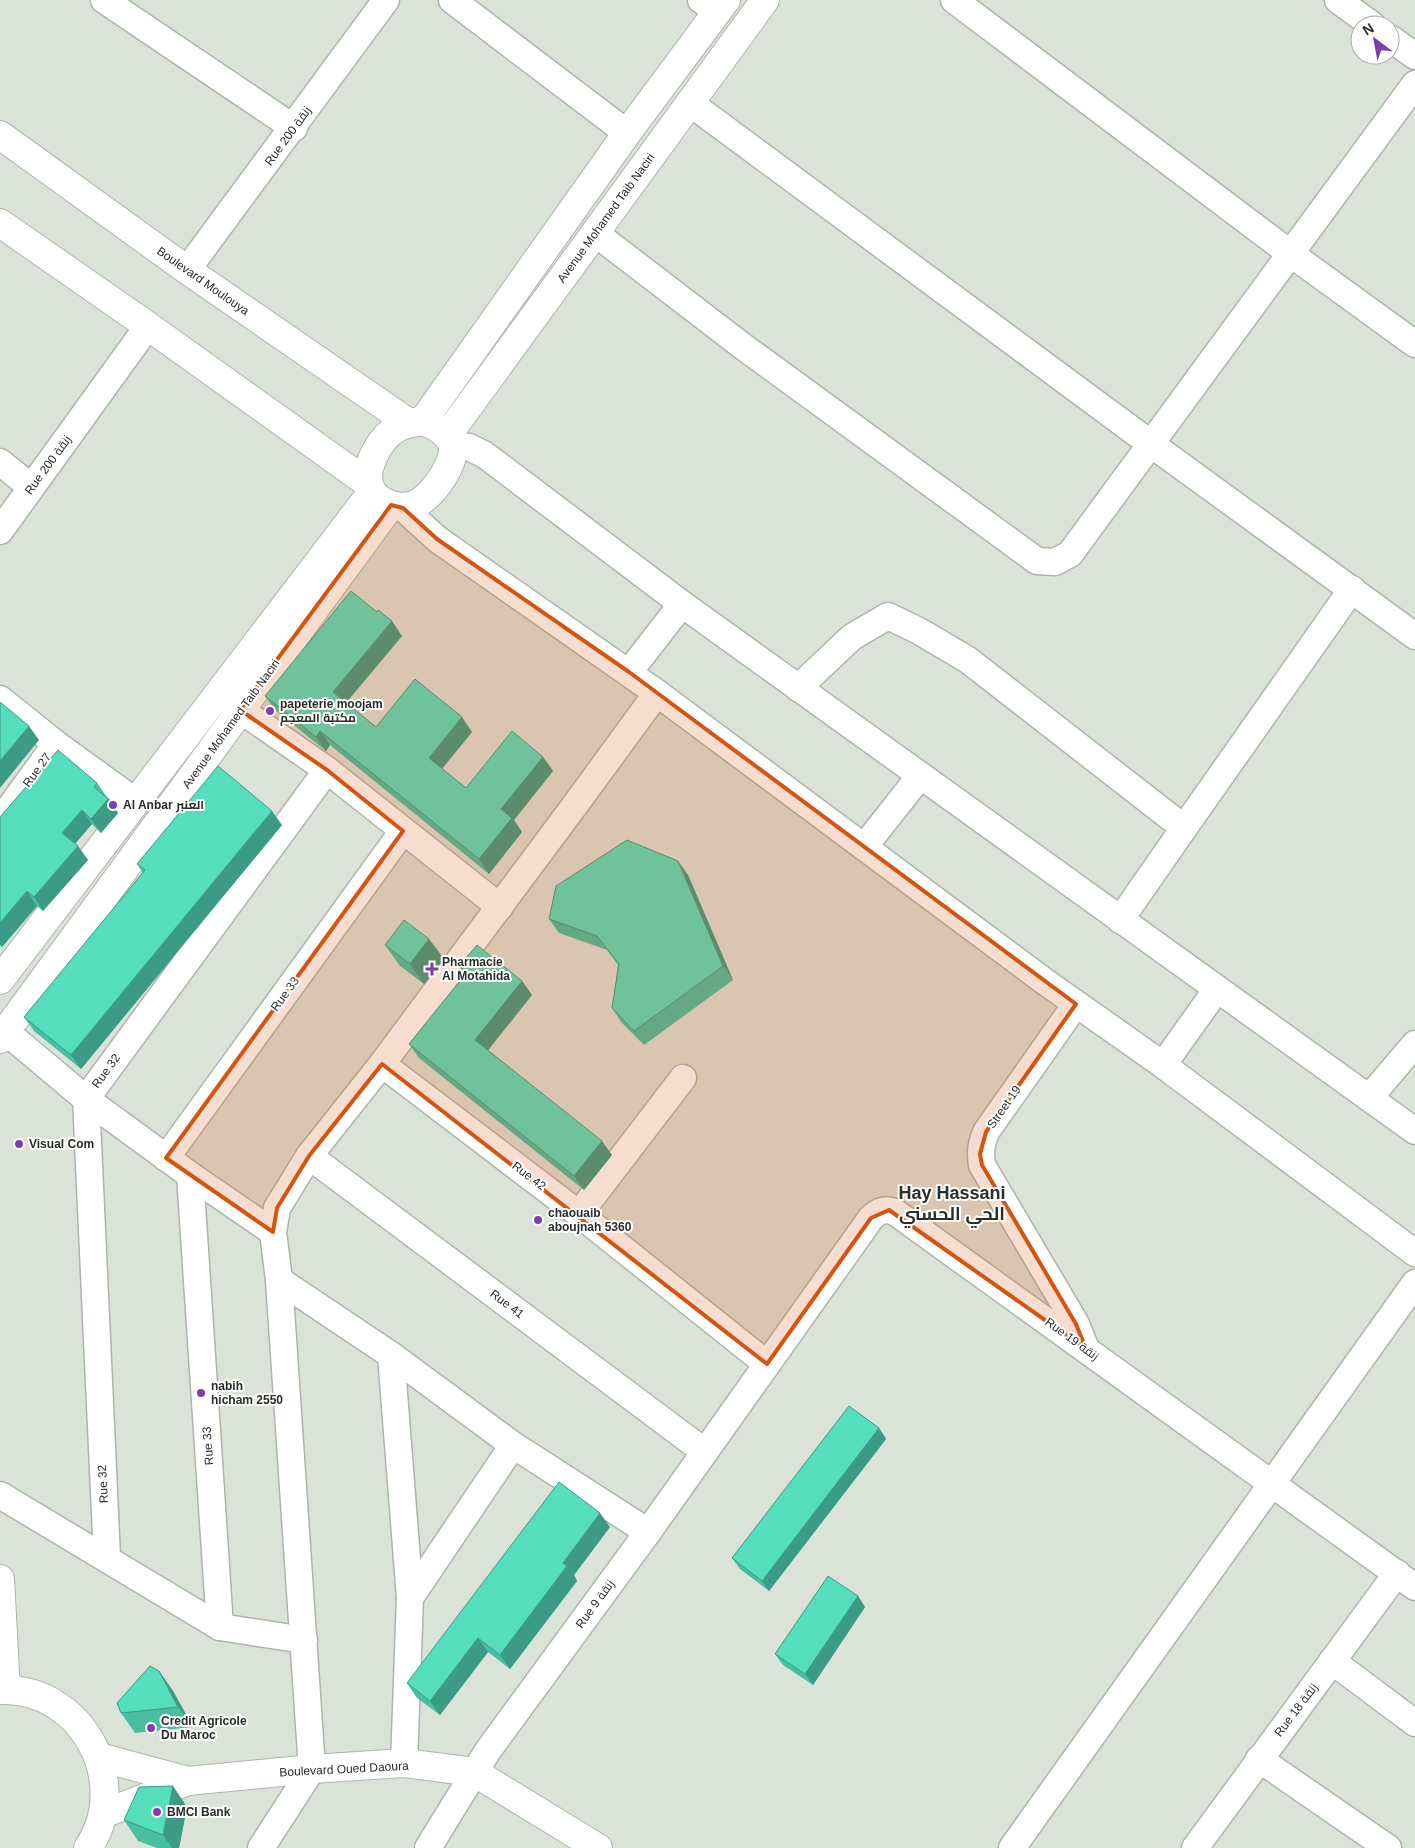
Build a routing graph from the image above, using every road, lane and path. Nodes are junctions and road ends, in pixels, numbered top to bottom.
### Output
1 (104, 0) edge
2 (386, 0) edge
3 (452, 0) edge
4 (765, 0) edge
5 (954, 0) edge
6 (1338, 0) edge
7 (715, 4) edge
8 (1358, 15) edge
9 (1400, 45) edge
10 (1415, 56) edge
11 (1415, 84) edge
12 (690, 103) junction
13 (294, 128) junction
14 (627, 133) junction
15 (0, 135) edge
16 (0, 223) edge
17 (595, 233) junction
18 (1291, 254) junction
19 (187, 270) junction
20 (148, 326) junction
21 (1415, 344) edge
22 (416, 422) junction
23 (450, 441) junction
24 (1151, 444) junction
25 (0, 462) edge
26 (31, 487) junction
27 (384, 497) junction
28 (0, 530) edge
29 (1352, 589) junction
30 (682, 604) junction
31 (1415, 636) edge
32 (629, 672) junction
33 (798, 688) junction
34 (657, 693) junction
35 (218, 694) junction
36 (0, 699) edge
37 (240, 710) junction
38 (56, 744) junction
39 (327, 770) junction
40 (920, 776) junction
41 (136, 802) junction
42 (0, 821) edge
43 (1184, 828) junction
44 (403, 831) junction
45 (864, 847) junction
46 (500, 906) junction
47 (1120, 920) junction
48 (0, 980) edge
49 (1217, 989) junction
50 (1076, 1004) junction
51 (3, 1035) edge
52 (1415, 1044) edge
53 (382, 1064) junction
54 (1163, 1065) junction
55 (683, 1078) dead end
56 (1369, 1098) junction
57 (86, 1099) junction
58 (1415, 1131) edge
59 (309, 1156) junction
60 (166, 1158) junction
61 (190, 1175) junction
62 (579, 1214) junction
63 (273, 1232) junction
64 (1415, 1253) edge
65 (279, 1280) junction
66 (1415, 1282) edge
67 (1086, 1349) junction
68 (391, 1355) junction
69 (767, 1364) junction
70 (513, 1446) junction
71 (705, 1452) junction
72 (1271, 1482) junction
73 (0, 1495) edge
74 (648, 1532) junction
75 (107, 1557) junction
76 (0, 1579) edge
77 (1406, 1580) edge
78 (410, 1598) junction
79 (220, 1627) junction
80 (304, 1640) junction
81 (1332, 1661) junction
82 (3, 1690) edge
83 (1415, 1723) edge
84 (99, 1757) junction
85 (1259, 1759) junction
86 (404, 1764) junction
87 (312, 1769) junction
88 (474, 1772) junction
89 (188, 1781) junction
90 (103, 1814) junction
91 (88, 1848) edge
92 (261, 1848) edge
93 (428, 1848) edge
94 (598, 1848) edge
95 (1012, 1848) edge
96 (1195, 1848) edge
97 (1388, 1848) edge

1 - 13 street
2 - 13 street, Rue 200 زنقة
3 - 14 street
4 - 12 street, Avenue Mohamed Taib Naciri
5 - 18 street
6 - 8 street
7 - 14 street
9 - 10 street
11 - 18 street
12 - 17 street, Avenue Mohamed Taib Naciri
12 - 24 street
13 - 19 street, Rue 200 زنقة
14 - 22 street
15 - 19 street, Boulevard Moulouya
16 - 20 street
17 - 23 street, Avenue Mohamed Taib Naciri
17 - 24 street
18 - 21 street
18 - 24 street
19 - 22 street, Boulevard Moulouya
20 - 26 street, Rue 200 زنقة
20 - 27 street
22 - 23 street
22 - 27 street
23 - 27 street
23 - 30 street
24 - 29 street
25 - 26 street
26 - 28 street, Rue 200 زنقة
27 - 32 street
27 - 35 street
27 - 37 street, Avenue Mohamed Taib Naciri
29 - 31 street
29 - 43 street
30 - 32 street
30 - 33 street
32 - 34 street
33 - 40 street
33 - 43 street
34 - 45 street
34 - 46 street
35 - 37 street
35 - 41 street
36 - 38 street
37 - 39 street
37 - 51 street, Avenue Mohamed Taib Naciri
38 - 41 street
38 - 42 street, Rue 27
39 - 44 street
39 - 57 street, Rue 32
40 - 45 street
40 - 47 street
41 - 48 street
43 - 47 street
44 - 46 street
44 - 60 street, Rue 33
45 - 50 street
46 - 53 street
47 - 49 street
49 - 54 street
49 - 56 street
50 - 54 street
50 - 67 street, Street 19
51 - 57 street
52 - 56 street
53 - 59 street
53 - 62 street, Rue 42
54 - 64 street
55 - 62 street
56 - 58 street
57 - 60 street
57 - 75 street, Rue 32
59 - 63 street
59 - 71 street, Rue 41
60 - 61 street
61 - 63 street
61 - 79 street, Rue 33
62 - 69 street, Rue 42
63 - 65 street
65 - 68 street
65 - 80 street
66 - 72 street
67 - 69 street, Rue 19 زنقة
67 - 72 street, Rue 19 زنقة
68 - 70 street
68 - 78 street
69 - 71 street, Rue 9 زنقة
70 - 74 street
70 - 78 street
71 - 74 street, Rue 9 زنقة
72 - 77 street, Rue 19 زنقة
72 - 95 street
73 - 75 street
74 - 88 street, Rue 9 زنقة
75 - 79 street
76 - 82 street
77 - 81 street, Rue 18 زنقة
78 - 86 street
79 - 80 street
80 - 87 street
81 - 83 street
81 - 85 street, Rue 18 زنقة
82 - 84 street
84 - 89 street, Boulevard Oued Daoura
84 - 90 street
85 - 96 street, Rue 18 زنقة
85 - 97 street
86 - 87 street, Boulevard Oued Daoura
86 - 88 street, Boulevard Oued Daoura
87 - 89 street, Boulevard Oued Daoura
87 - 92 street
88 - 93 street, Rue 9 زنقة
88 - 94 street, Boulevard Oued Daoura
89 - 90 street, Boulevard Oued Daoura
90 - 91 street

